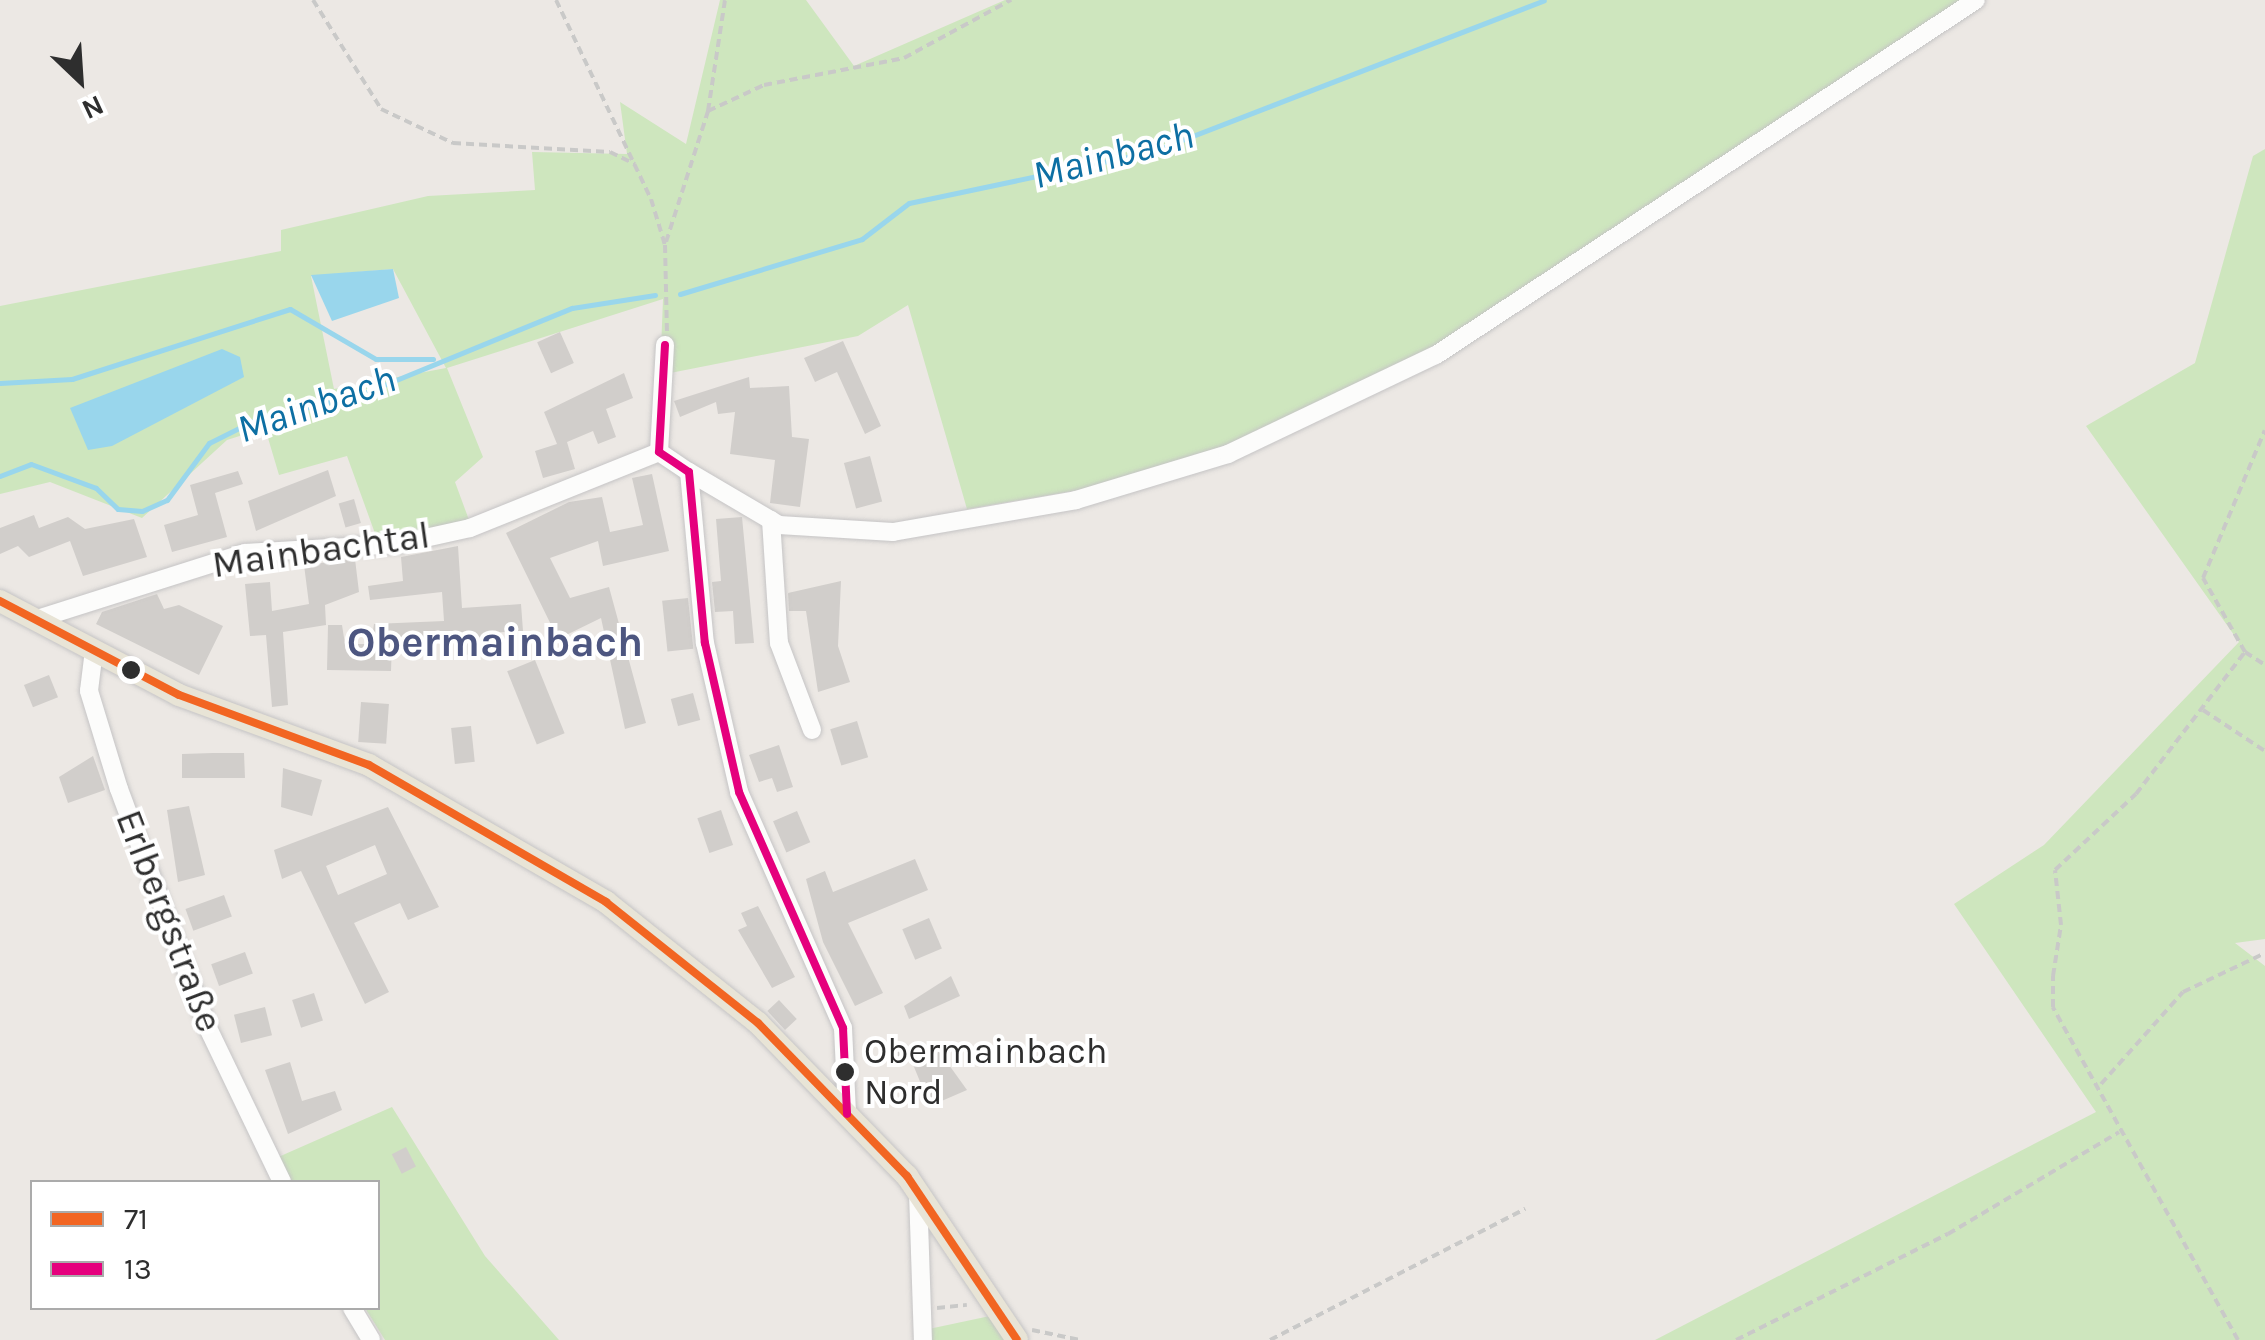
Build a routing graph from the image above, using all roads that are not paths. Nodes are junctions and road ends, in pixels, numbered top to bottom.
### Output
1 (1976, 0) edge
2 (665, 345) road end
3 (659, 452) junction
4 (689, 472) junction
5 (771, 520) junction
6 (0, 601) edge
7 (37, 620) junction
8 (94, 650) junction
9 (812, 730) dead end
10 (847, 1114) junction
11 (281, 1180) edge
12 (912, 1184) junction
13 (353, 1310) edge
14 (371, 1340) edge
15 (922, 1340) edge
16 (1016, 1340) edge

1 - 5 street
2 - 3 street
3 - 4 street
3 - 7 street, Mainbachtal
4 - 5 street
4 - 10 street
5 - 9 street
6 - 7 main road
7 - 8 main road
8 - 10 main road
8 - 11 street, Erlbergstraße
10 - 12 main road
12 - 15 street
12 - 16 main road
13 - 14 street

